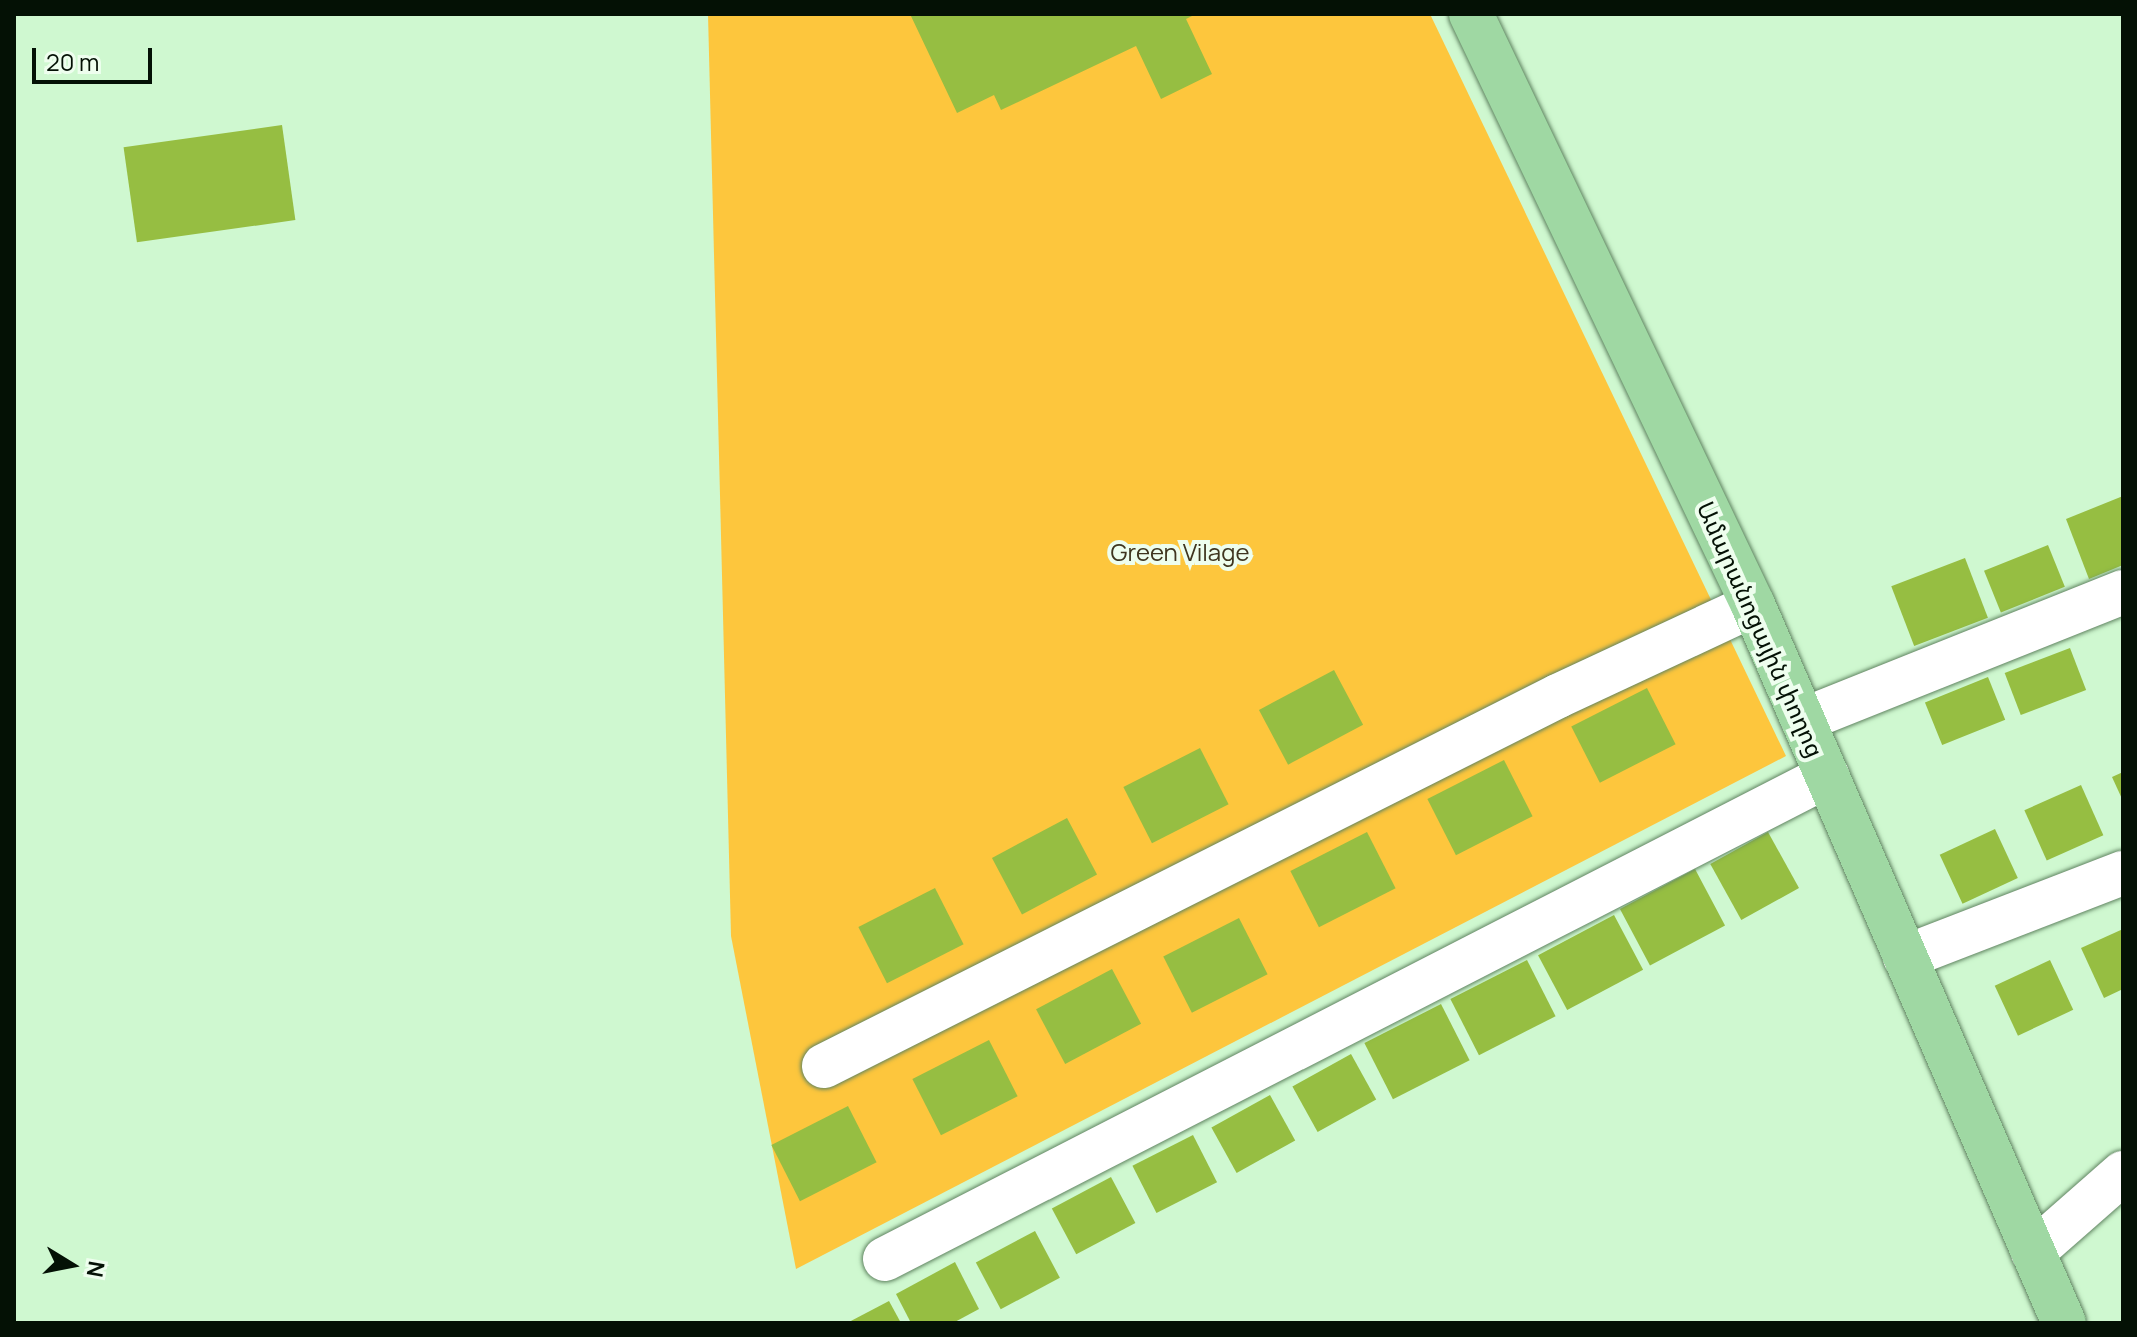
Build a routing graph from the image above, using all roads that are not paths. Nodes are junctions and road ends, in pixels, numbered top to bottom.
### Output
1 (1471, 14) edge
2 (2123, 592) edge
3 (1753, 605) junction
4 (1803, 720) junction
5 (1827, 776) junction
6 (2123, 873) edge
7 (1905, 957) junction
8 (824, 1066) dead end
9 (2123, 1173) edge
10 (2033, 1252) junction
11 (885, 1259) dead end
12 (2064, 1323) edge

1 - 3 main road, Ամարանոցային փողոց
2 - 4 street
3 - 4 main road, Ամարանոցային փողոց
3 - 8 street
4 - 5 main road, Ամարանոցային փողոց
5 - 7 main road, Ամարանոցային փողոց
5 - 11 street
6 - 7 street
7 - 10 main road, Ամարանոցային փողոց
9 - 10 street
10 - 12 main road, Ամարանոցային փողոց

